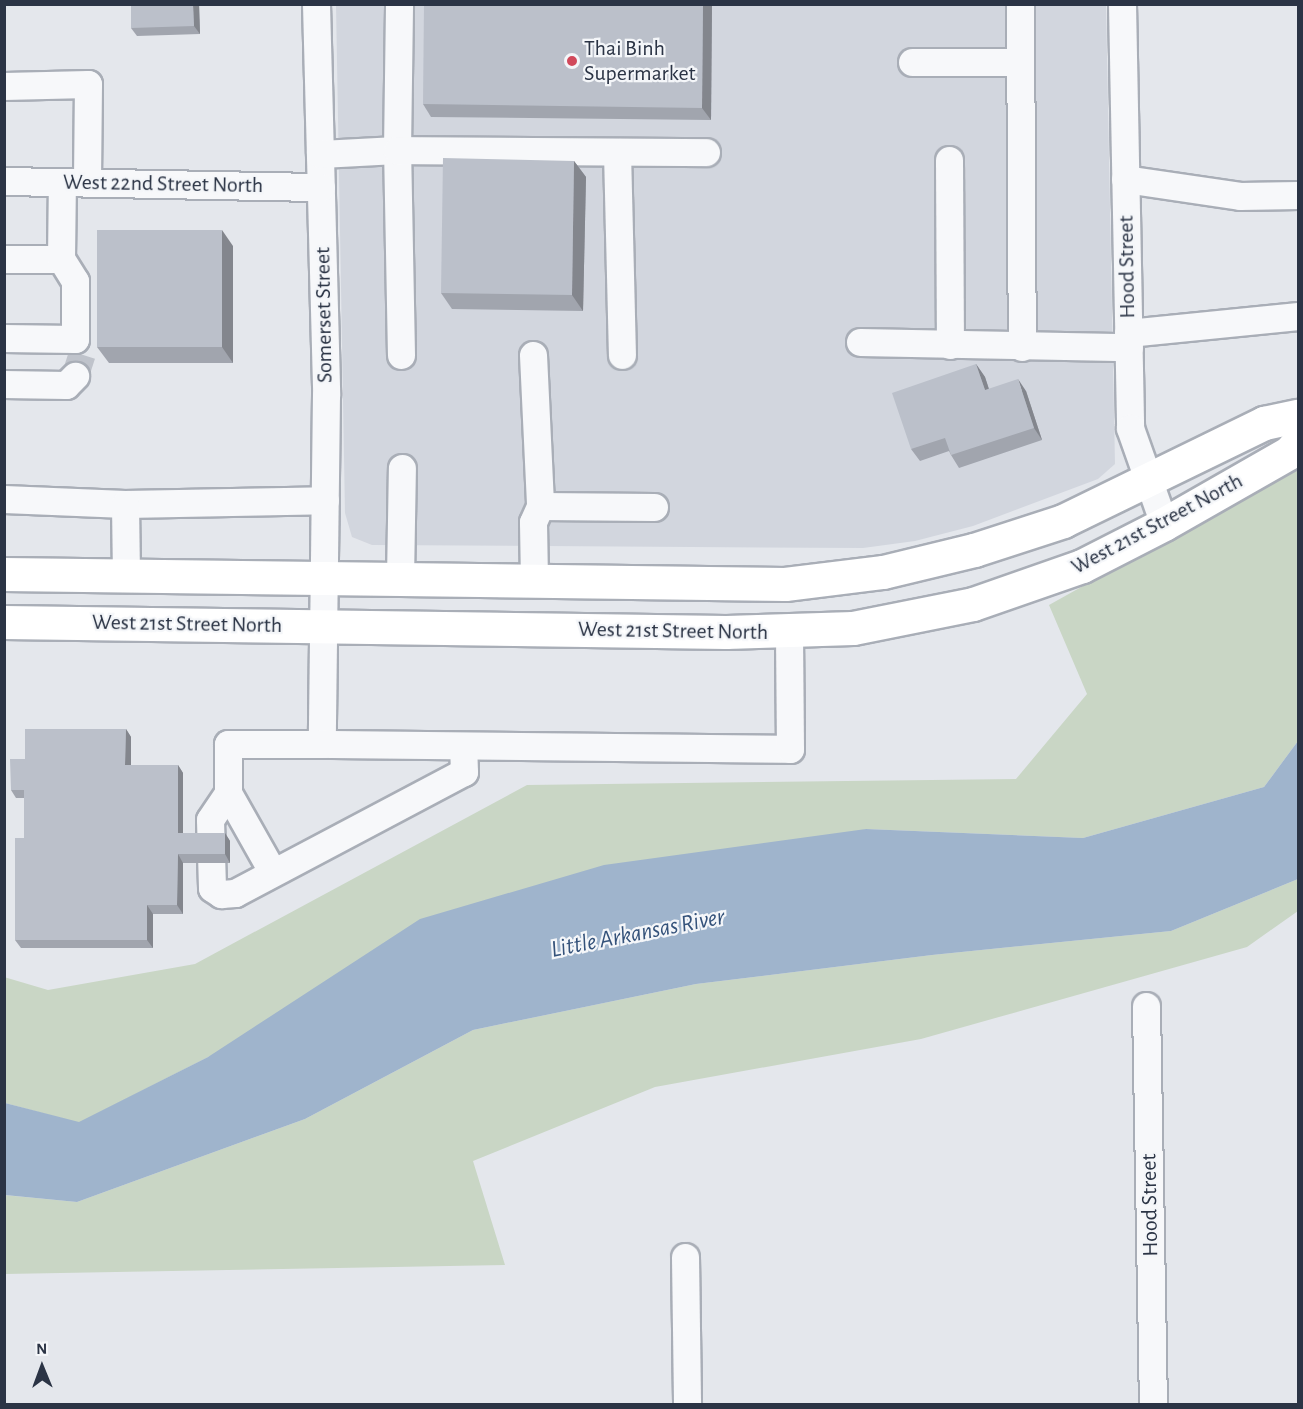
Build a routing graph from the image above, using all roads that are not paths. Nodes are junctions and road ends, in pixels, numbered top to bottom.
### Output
1 (316, 4) edge
2 (399, 4) edge
3 (1020, 4) edge
4 (1122, 4) edge
5 (912, 62) dead end
6 (1020, 62) junction
7 (4, 86) edge
8 (397, 150) junction
9 (617, 152) junction
10 (706, 152) dead end
11 (320, 154) junction
12 (949, 160) dead end
13 (1125, 179) junction
14 (4, 181) edge
15 (75, 182) junction
16 (321, 187) junction
17 (1299, 195) edge
18 (4, 259) edge
19 (61, 259) junction
20 (1299, 316) edge
21 (4, 338) edge
22 (1129, 340) junction
23 (860, 342) dead end
24 (950, 345) junction
25 (1022, 347) junction
26 (401, 355) dead end
27 (533, 355) dead end
28 (622, 355) dead end
29 (77, 356) junction
30 (4, 384) edge
31 (1299, 416) edge
32 (1299, 442) edge
33 (402, 468) dead end
34 (1146, 481) junction
35 (4, 499) edge
36 (325, 500) junction
37 (126, 504) junction
38 (540, 506) junction
39 (654, 507) dead end
40 (1164, 524) junction
41 (4, 574) edge
42 (126, 575) junction
43 (324, 576) junction
44 (400, 578) junction
45 (534, 580) junction
46 (4, 622) edge
47 (324, 626) junction
48 (789, 632) junction
49 (322, 744) junction
50 (463, 746) junction
51 (228, 793) junction
52 (272, 871) junction
53 (1146, 1006) dead end
54 (685, 1257) dead end
55 (687, 1404) edge
56 (1154, 1404) edge

1 - 11 street, Somerset Street
2 - 8 street
3 - 6 street
4 - 13 street, Hood Street
5 - 6 street
6 - 25 street
7 - 15 street
8 - 9 street
8 - 11 street
8 - 26 street
9 - 10 street
9 - 28 street
11 - 16 street, Somerset Street
12 - 24 street
13 - 17 street
13 - 22 street, Hood Street
14 - 15 street, West 22nd Street North
15 - 16 street, West 22nd Street North
15 - 19 street
16 - 36 street, Somerset Street
18 - 19 street
19 - 29 street
20 - 22 street
21 - 29 street
22 - 25 street
22 - 34 street, Hood Street
23 - 24 street
24 - 25 street
27 - 38 street
29 - 30 street
31 - 34 main road, West 21st Street North
32 - 40 main road, West 21st Street North
33 - 44 street
34 - 40 street, Hood Street
34 - 45 main road, West 21st Street North
35 - 37 street
36 - 37 street
36 - 43 street, Somerset Street
37 - 42 street
38 - 39 street
38 - 45 street
40 - 48 main road, West 21st Street North
41 - 42 main road, West 21st Street North
42 - 43 main road, West 21st Street North
43 - 44 main road, West 21st Street North
43 - 47 street, Somerset Street
44 - 45 main road, West 21st Street North
46 - 47 main road, West 21st Street North
47 - 48 main road, West 21st Street North
47 - 49 street, Somerset Street
48 - 50 street
49 - 50 street
49 - 51 street
50 - 52 street
51 - 52 street
51 - 52 street
53 - 56 street, Hood Street
54 - 55 street

